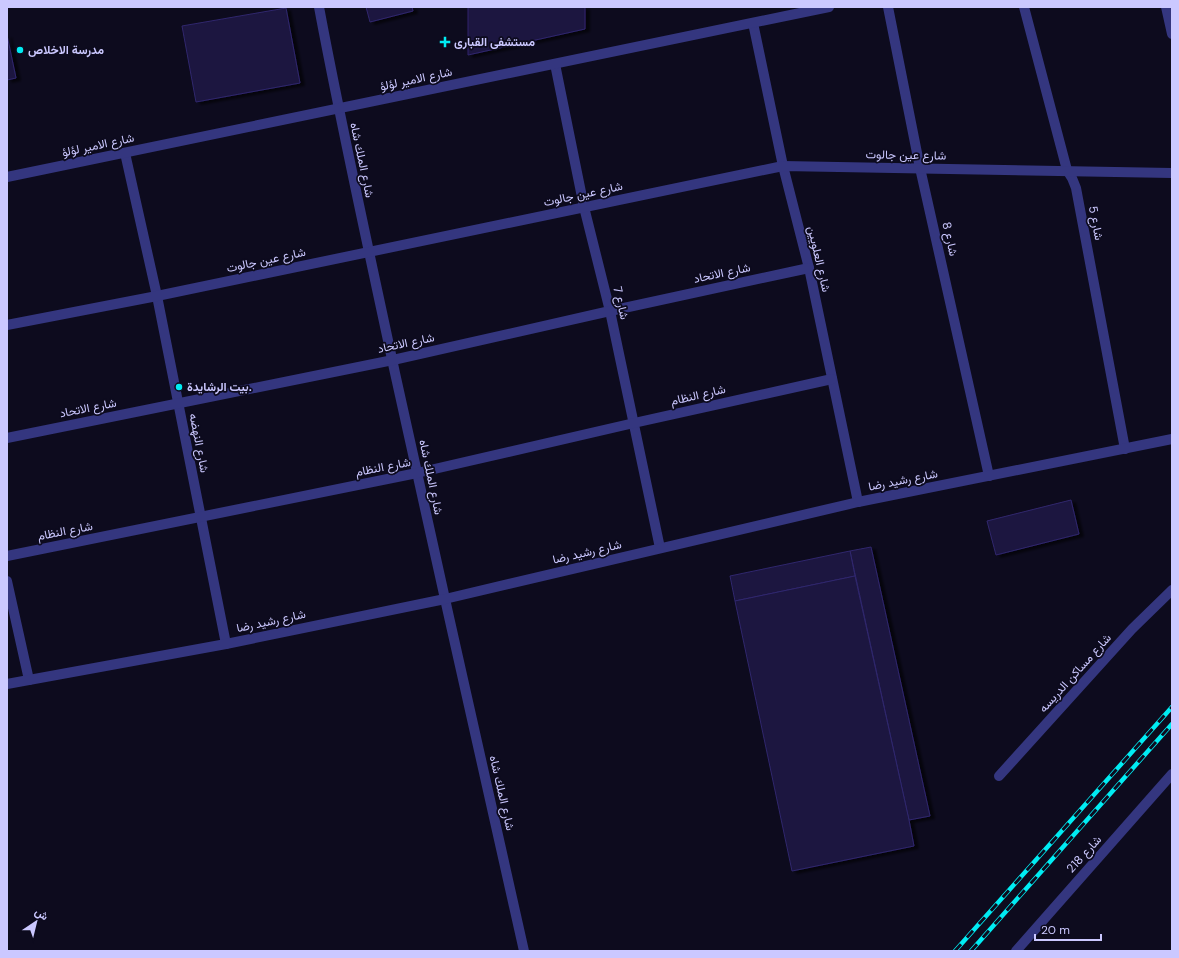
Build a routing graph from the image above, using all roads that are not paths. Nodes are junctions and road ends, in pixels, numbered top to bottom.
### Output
1 (319, 7) edge
2 (829, 7) edge
3 (888, 7) edge
4 (1024, 7) edge
5 (1166, 7) edge
6 (753, 23) junction
7 (1172, 34) edge
8 (555, 64) junction
9 (338, 109) junction
10 (125, 153) junction
11 (783, 166) junction
12 (920, 168) junction
13 (1067, 170) junction
14 (1172, 173) edge
15 (7, 177) edge
16 (584, 207) junction
17 (369, 252) junction
18 (809, 268) junction
19 (157, 296) junction
20 (610, 311) junction
21 (7, 325) edge
22 (393, 360) junction
23 (832, 379) junction
24 (178, 403) junction
25 (634, 423) junction
26 (7, 438) edge
27 (1172, 439) edge
28 (1125, 449) junction
29 (417, 473) junction
30 (989, 476) junction
31 (858, 502) junction
32 (201, 517) junction
33 (660, 548) junction
34 (7, 556) edge
35 (7, 581) edge
36 (1172, 590) edge
37 (445, 599) junction
38 (226, 644) junction
39 (29, 680) junction
40 (7, 684) edge
41 (1172, 774) edge
42 (998, 776) dead end
43 (524, 951) edge
44 (1016, 951) edge

1 - 9 street, شارع الملك شاه
2 - 6 street, شارع الامير لؤلؤ
3 - 12 street, شارع 8
4 - 13 street, شارع 5
5 - 7 street
6 - 8 street, شارع الامير لؤلؤ
6 - 11 street, شارع العلويين
8 - 9 street, شارع الامير لؤلؤ
8 - 16 street, شارع 7
9 - 10 street, شارع الامير لؤلؤ
9 - 17 street, شارع الملك شاه
10 - 15 street, شارع الامير لؤلؤ
10 - 19 street, شارع النهضه
11 - 12 street, شارع عين جالوت
11 - 16 street, شارع عين جالوت
11 - 18 street, شارع العلويين
12 - 13 street, شارع عين جالوت
12 - 30 street, شارع 8
13 - 14 street, شارع عين جالوت
13 - 28 street, شارع 5
16 - 17 street, شارع عين جالوت
16 - 20 street, شارع 7
17 - 19 street, شارع عين جالوت
17 - 22 street, شارع الملك شاه
18 - 20 street, شارع الاتحاد
18 - 23 street, شارع العلويين
19 - 21 street, شارع عين جالوت
19 - 24 street, شارع النهضه
20 - 22 street, شارع الاتحاد
20 - 25 street, شارع 7
22 - 24 street, شارع الاتحاد
22 - 29 street, شارع الملك شاه
23 - 25 street, شارع النظام
23 - 31 street, شارع العلويين
24 - 26 street, شارع الاتحاد
24 - 32 street, شارع النهضه
25 - 29 street, شارع النظام
25 - 33 street, شارع 7
27 - 28 street, شارع رشيد رضا
28 - 30 street, شارع رشيد رضا
29 - 32 street, شارع النظام
29 - 37 street, شارع الملك شاه
30 - 31 street, شارع رشيد رضا
31 - 33 street, شارع رشيد رضا
32 - 34 street, شارع النظام
32 - 38 street, شارع النهضه
33 - 37 street, شارع رشيد رضا
35 - 39 street
36 - 42 street, شارع مساكن الدريسه
37 - 38 street, شارع رشيد رضا
37 - 43 street, شارع الملك شاه
38 - 39 street, شارع رشيد رضا
39 - 40 street, شارع رشيد رضا
41 - 44 street, شارع 218

